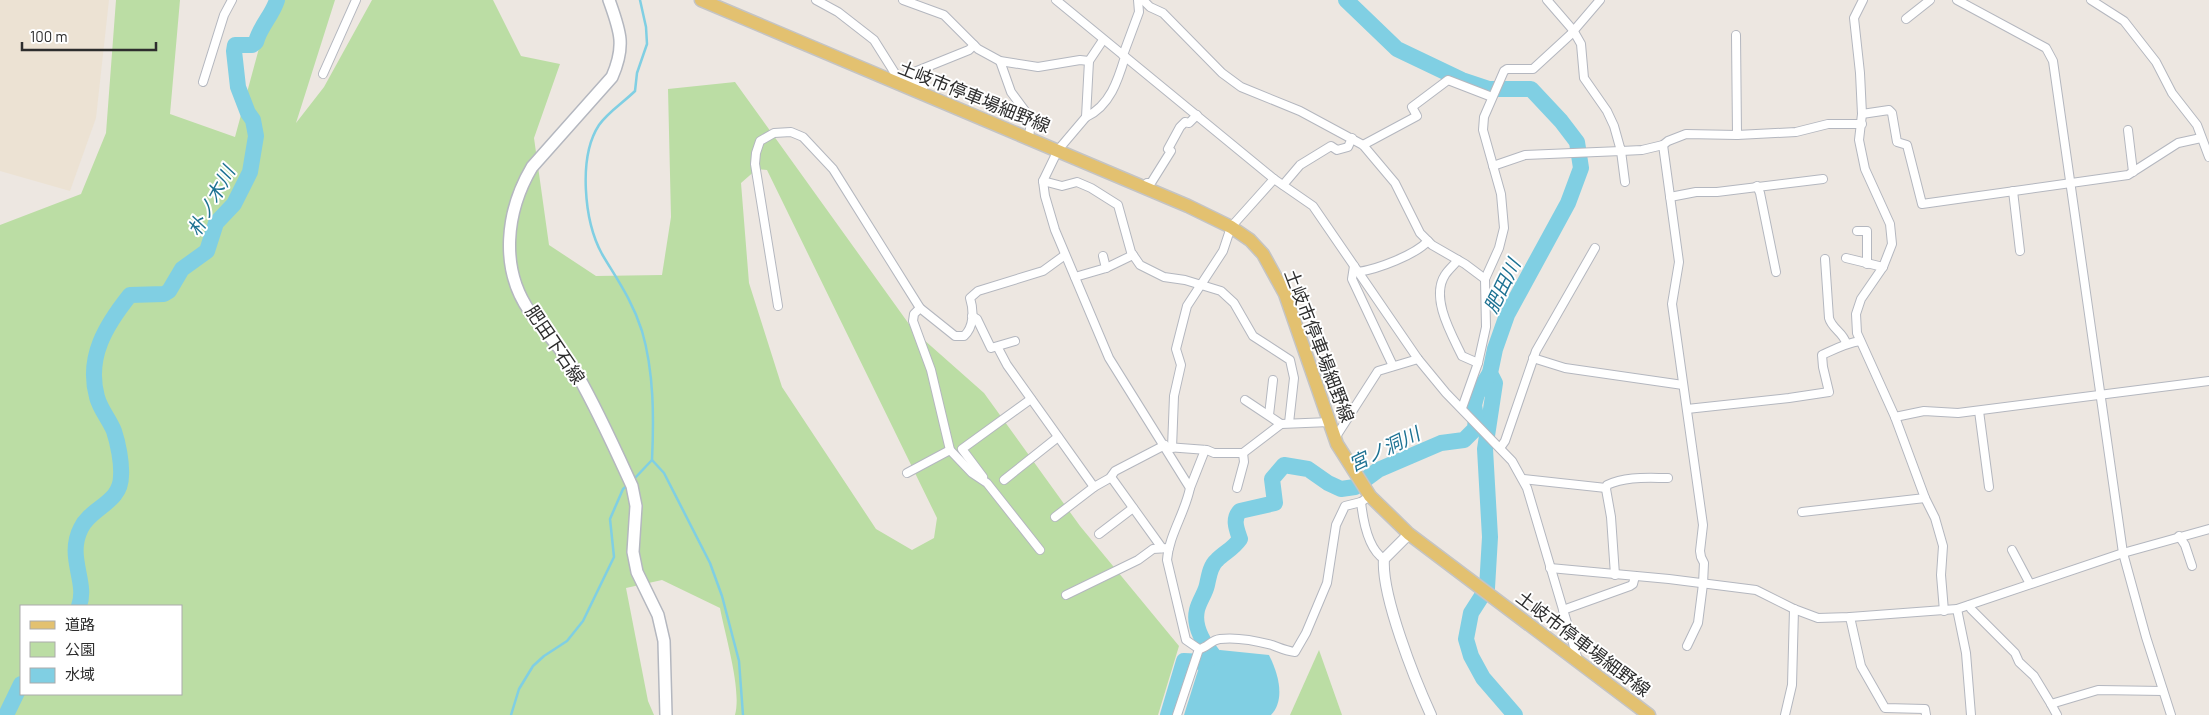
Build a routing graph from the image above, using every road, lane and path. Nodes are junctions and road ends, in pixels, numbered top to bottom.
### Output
1 (232, 0) edge
2 (356, 0) edge
3 (609, 0) edge
4 (816, 0) edge
5 (904, 0) edge
6 (1138, 0) edge
7 (1143, 0) edge
8 (1547, 0) edge
9 (1600, 0) edge
10 (1863, 0) edge
11 (1930, 0) edge
12 (1957, 0) edge
13 (2091, 0) edge
14 (703, 1) edge
15 (1058, 1) edge
16 (1906, 19) dead end
17 (1574, 30) junction
18 (1736, 35) dead end
19 (1103, 40) junction
20 (974, 45) junction
21 (1124, 56) junction
22 (1000, 60) junction
23 (1089, 60) junction
24 (322, 74) dead end
25 (902, 77) junction
26 (203, 82) dead end
27 (1492, 96) junction
28 (935, 101) junction
29 (1862, 114) junction
30 (1197, 115) junction
31 (1086, 117) junction
32 (1862, 124) junction
33 (2128, 130) dead end
34 (1737, 135) junction
35 (1029, 138) junction
36 (1352, 138) junction
37 (2201, 138) junction
38 (1364, 144) junction
39 (1663, 146) junction
40 (1058, 150) junction
41 (1621, 151) junction
42 (2209, 156) edge
43 (1493, 166) junction
44 (2133, 172) junction
45 (1274, 179) junction
46 (1822, 179) dead end
47 (1043, 181) junction
48 (1625, 182) dead end
49 (2071, 182) junction
50 (1283, 185) junction
51 (1757, 186) junction
52 (1144, 187) junction
53 (2013, 191) junction
54 (1670, 197) junction
55 (1231, 227) junction
56 (1857, 231) dead end
57 (1428, 241) junction
58 (1595, 248) dead end
59 (2020, 251) dead end
60 (1065, 255) junction
61 (1132, 255) junction
62 (1103, 256) dead end
63 (1846, 258) dead end
64 (1825, 259) dead end
65 (1458, 260) junction
66 (1867, 264) junction
67 (1883, 267) junction
68 (1106, 268) junction
69 (1356, 269) junction
70 (1776, 272) dead end
71 (1075, 277) junction
72 (1485, 279) junction
73 (1200, 285) junction
74 (778, 306) dead end
75 (920, 308) junction
76 (972, 316) junction
77 (1015, 341) dead end
78 (1860, 341) junction
79 (1846, 342) junction
80 (998, 348) junction
81 (1534, 358) junction
82 (1418, 359) junction
83 (1478, 363) junction
84 (1393, 366) junction
85 (1272, 380) dead end
86 (2209, 381) edge
87 (1683, 385) junction
88 (2102, 395) junction
89 (1031, 399) junction
90 (1245, 400) dead end
91 (1462, 408) junction
92 (1687, 409) junction
93 (1979, 411) junction
94 (1269, 415) junction
95 (1895, 417) junction
96 (1330, 422) junction
97 (1285, 423) junction
98 (1058, 437) junction
99 (1335, 438) junction
100 (1167, 446) junction
101 (1500, 448) junction
102 (950, 450) junction
103 (1204, 450) junction
104 (1243, 452) junction
105 (907, 473) dead end
106 (1111, 477) junction
107 (1668, 478) dead end
108 (1523, 479) junction
109 (1004, 480) dead end
110 (983, 481) junction
111 (1094, 487) junction
112 (1990, 487) dead end
113 (1190, 488) junction
114 (1237, 488) dead end
115 (1606, 488) junction
116 (1924, 498) junction
117 (1365, 499) junction
118 (1133, 508) junction
119 (1802, 512) dead end
120 (1055, 517) dead end
121 (2209, 529) edge
122 (1099, 534) dead end
123 (1409, 534) junction
124 (2179, 536) junction
125 (1165, 548) junction
126 (1040, 550) dead end
127 (2012, 550) dead end
128 (2124, 553) junction
129 (1384, 559) junction
130 (2192, 566) dead end
131 (1550, 568) junction
132 (1615, 575) junction
133 (1635, 576) junction
134 (1703, 584) junction
135 (2030, 584) junction
136 (1066, 595) dead end
137 (1970, 605) junction
138 (1794, 609) junction
139 (1957, 609) junction
140 (1563, 610) junction
141 (1944, 611) junction
142 (1850, 617) junction
143 (1687, 646) dead end
144 (1199, 650) junction
145 (1578, 660) junction
146 (2163, 691) junction
147 (2050, 704) junction
148 (666, 715) edge
149 (1177, 715) edge
150 (1431, 715) edge
151 (1649, 715) edge
152 (1785, 715) edge
153 (1926, 715) edge
154 (1971, 715) edge
155 (2056, 715) edge
156 (2171, 715) edge

1 - 26 street
2 - 24 street
3 - 148 main road, 肥田下石線
4 - 25 street
5 - 20 street
6 - 21 street
7 - 36 street
8 - 17 street
9 - 17 street
10 - 29 street
11 - 16 street
12 - 49 street
13 - 37 street
14 - 28 main road, 土岐市停車場細野線
15 - 19 street
17 - 27 street
17 - 41 street
18 - 34 street
19 - 21 street
19 - 23 street
20 - 22 street
20 - 25 street
21 - 30 street
21 - 31 street
22 - 23 street
22 - 35 street
23 - 31 street
25 - 28 street
27 - 38 street
27 - 43 street
28 - 35 main road, 土岐市停車場細野線
29 - 32 street
29 - 53 street
30 - 45 street
30 - 52 street
31 - 40 street
32 - 34 street
32 - 67 street
33 - 44 street
34 - 39 street
35 - 40 main road, 土岐市停車場細野線
36 - 38 street
36 - 50 street
37 - 42 street
37 - 44 street
38 - 57 street
39 - 41 street
39 - 54 street
40 - 47 street
40 - 52 main road, 土岐市停車場細野線
41 - 43 street
41 - 48 street
43 - 72 street
44 - 49 street
45 - 50 street
45 - 55 street
46 - 51 street
47 - 60 street
47 - 61 street
49 - 53 street
49 - 88 street
50 - 69 street
51 - 54 street
51 - 70 street
52 - 55 main road, 土岐市停車場細野線
53 - 59 street
54 - 87 street
55 - 73 street
55 - 96 main road, 土岐市停車場細野線
56 - 66 street
57 - 65 street
57 - 69 street
58 - 81 street
60 - 71 street
60 - 76 street
61 - 68 street
61 - 73 street
62 - 68 street
63 - 66 street
64 - 79 street
65 - 72 street
65 - 83 street
66 - 67 street
67 - 78 street
68 - 71 street
69 - 82 street
69 - 84 street
71 - 100 street
72 - 83 street
73 - 97 street
73 - 100 street
74 - 75 street
75 - 76 street
75 - 102 street
76 - 80 street
77 - 80 street
78 - 79 street
78 - 95 street
79 - 92 street
80 - 89 street
81 - 87 street
81 - 101 street
82 - 84 street
82 - 91 street
83 - 91 street
84 - 99 street
85 - 94 street
86 - 88 street
87 - 92 street
88 - 93 street
88 - 128 street
89 - 98 street
89 - 110 street
90 - 94 street
91 - 101 street
92 - 134 street
93 - 95 street
93 - 112 street
94 - 97 street
95 - 116 street
96 - 97 street
96 - 99 main road, 土岐市停車場細野線
97 - 104 street
98 - 109 street
98 - 111 street
99 - 117 main road, 土岐市停車場細野線
100 - 103 street
100 - 106 street
100 - 113 street
101 - 108 street
102 - 105 street
102 - 110 street
103 - 104 street
103 - 113 street
104 - 114 street
106 - 111 street
106 - 118 street
107 - 115 street
108 - 115 street
108 - 131 street
110 - 126 street
111 - 120 street
113 - 125 street
115 - 132 street
116 - 119 street
116 - 141 street
117 - 123 main road, 土岐市停車場細野線
117 - 129 street
117 - 144 street
118 - 122 street
118 - 125 street
121 - 124 street
123 - 129 street
123 - 145 main road, 土岐市停車場細野線
124 - 128 street
124 - 130 street
125 - 136 street
125 - 144 street
127 - 135 street
128 - 135 street
128 - 146 street
129 - 150 street
131 - 132 street
131 - 140 street
132 - 133 street
133 - 134 street
133 - 140 street
134 - 138 street
134 - 143 street
135 - 137 street
137 - 139 street
137 - 147 street
138 - 142 street
138 - 152 street
139 - 141 street
139 - 154 street
140 - 145 street
141 - 142 street
142 - 153 street
144 - 149 street
145 - 151 main road, 土岐市停車場細野線
146 - 147 street
146 - 156 street
147 - 155 street

